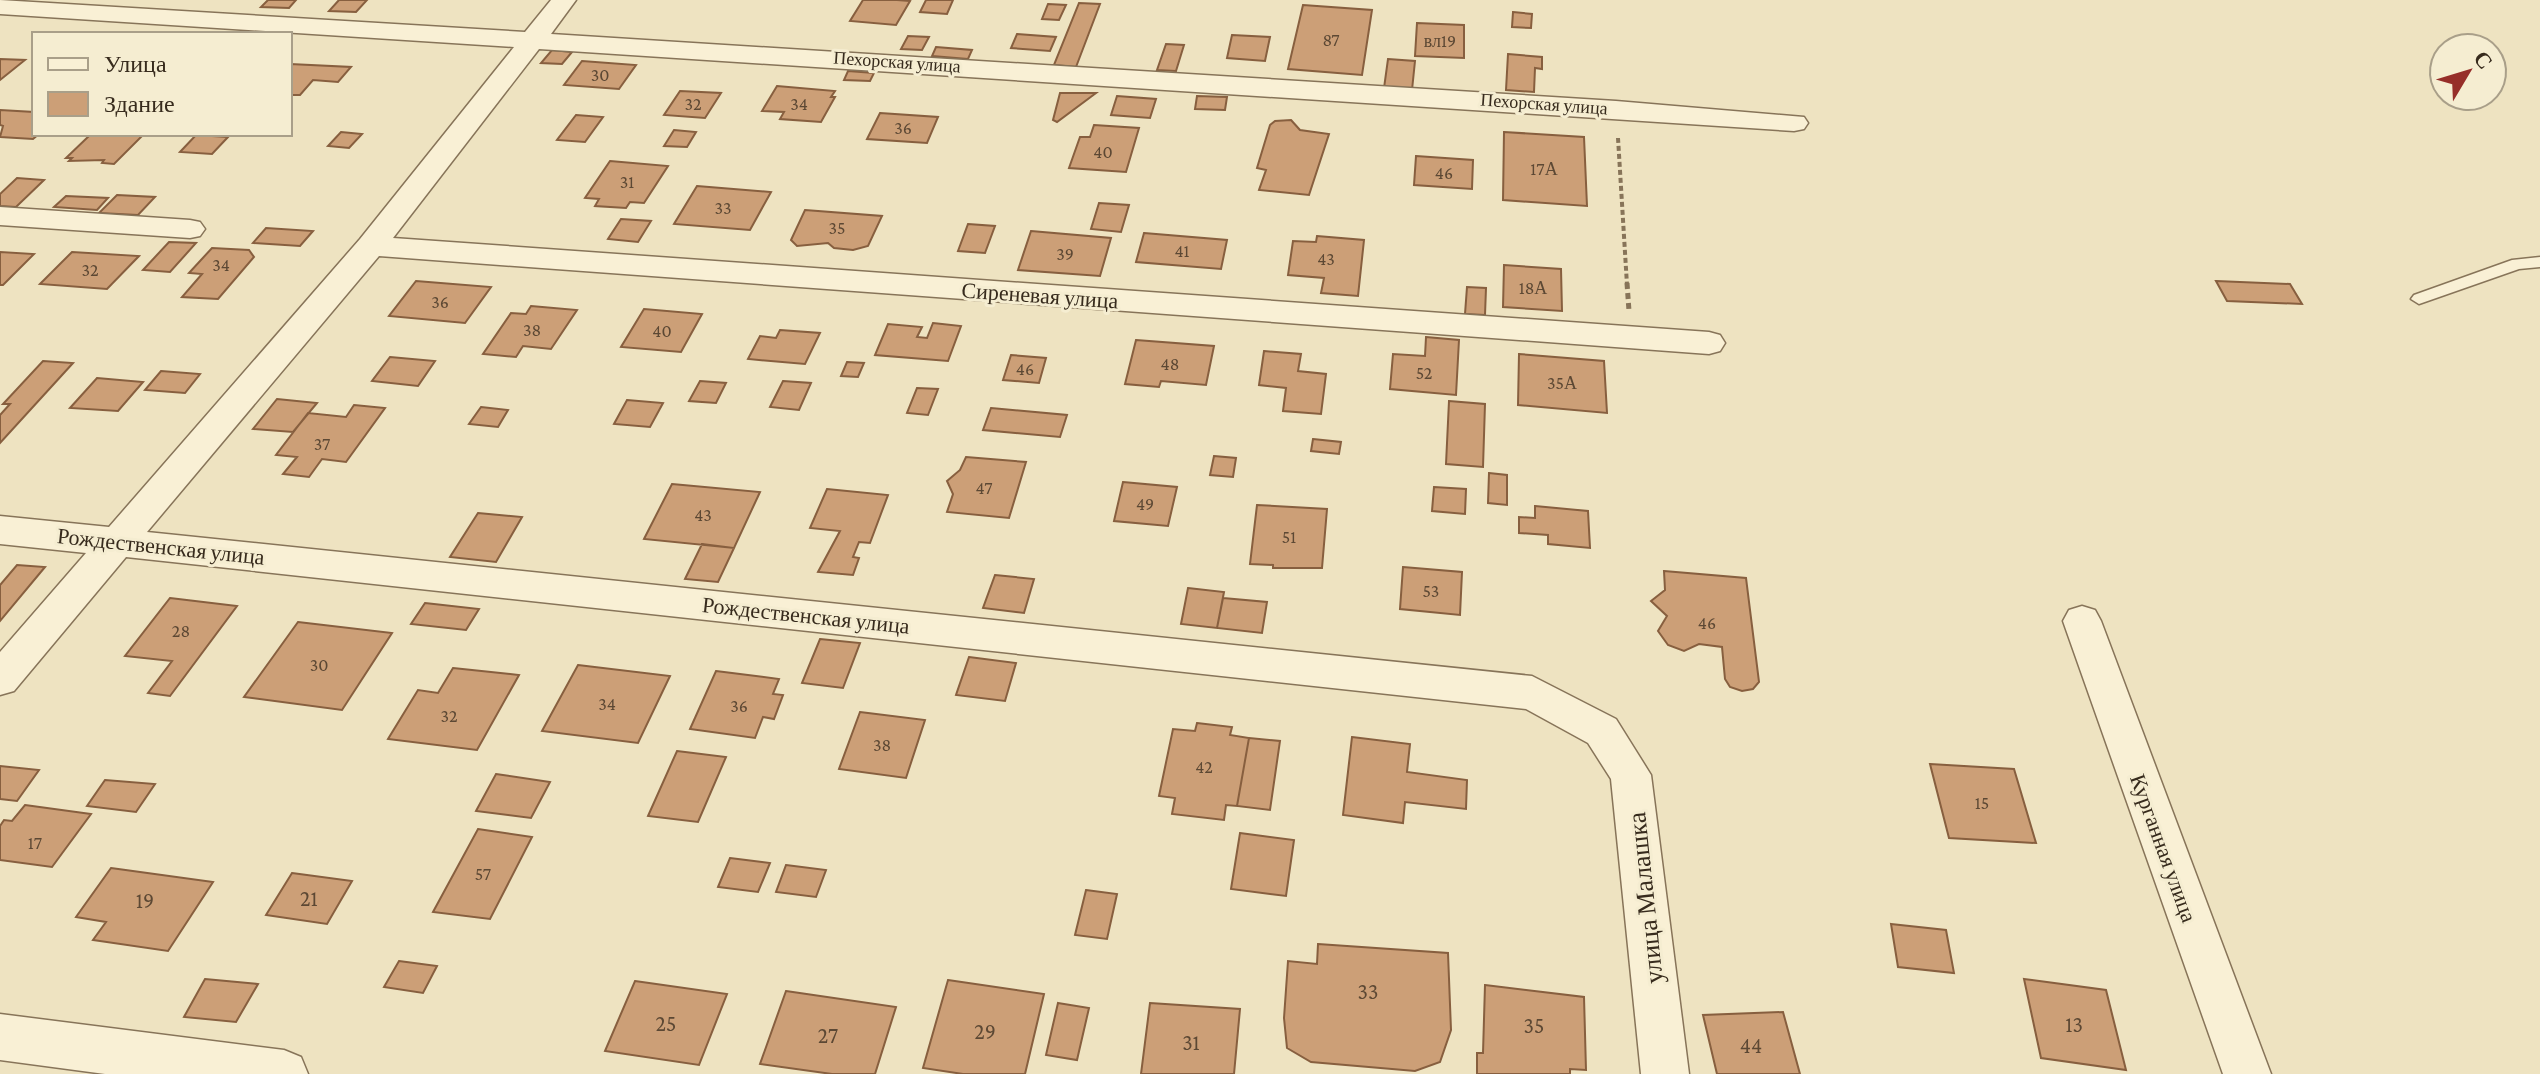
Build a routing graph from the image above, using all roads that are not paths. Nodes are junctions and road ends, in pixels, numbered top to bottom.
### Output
1 (564, 0) edge
2 (0, 7) edge
3 (532, 39) junction
4 (1794, 123) dead end
5 (0, 216) edge
6 (190, 229) dead end
7 (371, 246) junction
8 (2540, 262) edge
9 (2419, 299) dead end
10 (1709, 343) dead end
11 (0, 530) edge
12 (117, 540) junction
13 (2082, 621) dead end
14 (0, 679) edge
15 (1602, 731) joint
16 (0, 1037) edge
17 (284, 1074) edge
18 (1665, 1074) edge
19 (2247, 1074) edge

1 - 3 street
2 - 3 street, Пехорская улица
3 - 4 street, Пехорская улица
3 - 7 street
5 - 6 street
7 - 10 street, Сиреневая улица
7 - 12 street
8 - 9 lane
11 - 12 street, Рождественская улица
12 - 14 street
12 - 15 street, Рождественская улица
13 - 19 street, Курганная улица
15 - 18 street, улица Малашка
16 - 17 street

